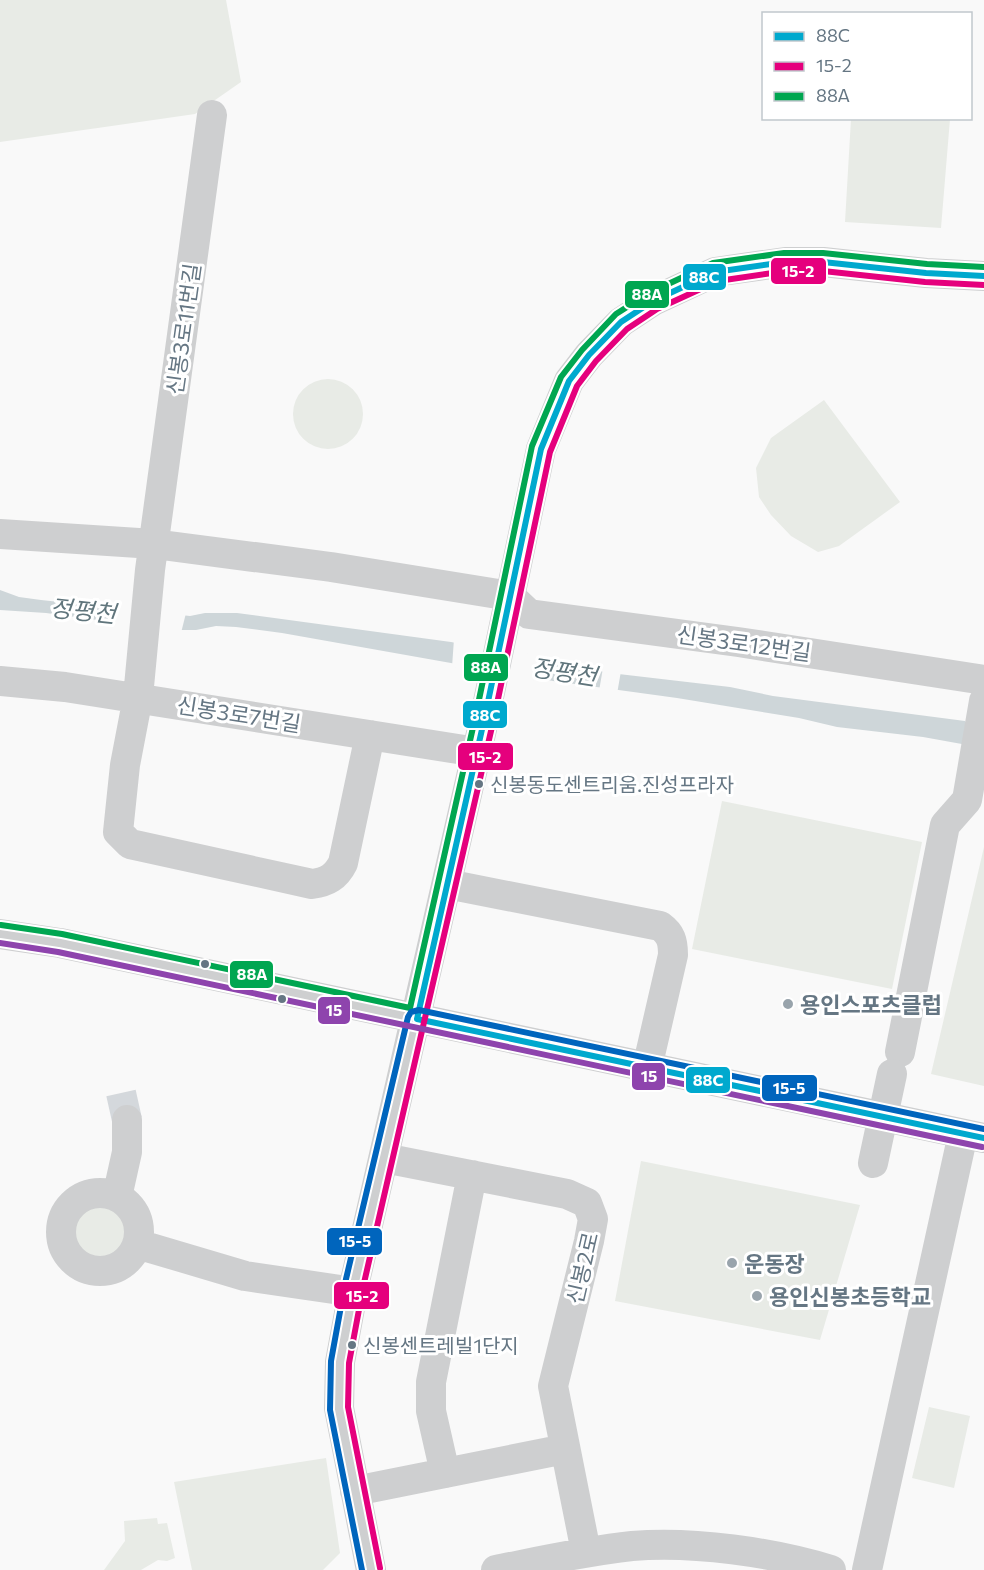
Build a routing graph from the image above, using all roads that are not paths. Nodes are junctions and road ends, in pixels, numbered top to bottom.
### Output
1 (213, 115) dead end
2 (984, 276) edge
3 (0, 534) edge
4 (152, 557) junction
5 (507, 609) junction
6 (984, 680) edge
7 (0, 681) edge
8 (139, 684) junction
9 (984, 701) edge
10 (370, 735) junction
11 (477, 752) junction
12 (447, 884) junction
13 (0, 934) edge
14 (417, 1019) junction
15 (647, 1068) junction
16 (127, 1120) tunnel mouth
17 (974, 1136) edge
18 (384, 1158) junction
19 (873, 1163) dead end
20 (472, 1175) junction
21 (117, 1197) junction
22 (137, 1244) junction
23 (354, 1292) junction
24 (565, 1449) junction
25 (445, 1473) junction
26 (355, 1491) junction
27 (586, 1552) junction
28 (509, 1569) edge
29 (371, 1570) edge
30 (831, 1570) edge
31 (867, 1570) edge

1 - 4 street, 신봉3로11번길
2 - 5 street
3 - 4 street
4 - 5 street
4 - 8 street, 신봉3로11번길
5 - 6 street, 신봉3로12번길
5 - 11 street
7 - 8 street, 신봉3로7번길
8 - 10 street, 신봉3로7번길
8 - 10 street, 신봉3로11번길
9 - 19 street, bridge
10 - 11 street, 신봉3로7번길
11 - 12 street
12 - 14 street
12 - 15 street
13 - 14 street
14 - 15 street
14 - 18 street
15 - 17 street
16 - 21 street
17 - 31 street
18 - 20 street, 신봉2로
18 - 23 street
20 - 24 street, 신봉2로
20 - 25 street
21 - 22 street
21 - 22 street
22 - 23 street
23 - 26 street
24 - 25 street
24 - 27 street, 신봉2로
25 - 26 street
26 - 29 street
27 - 28 street
27 - 30 street

